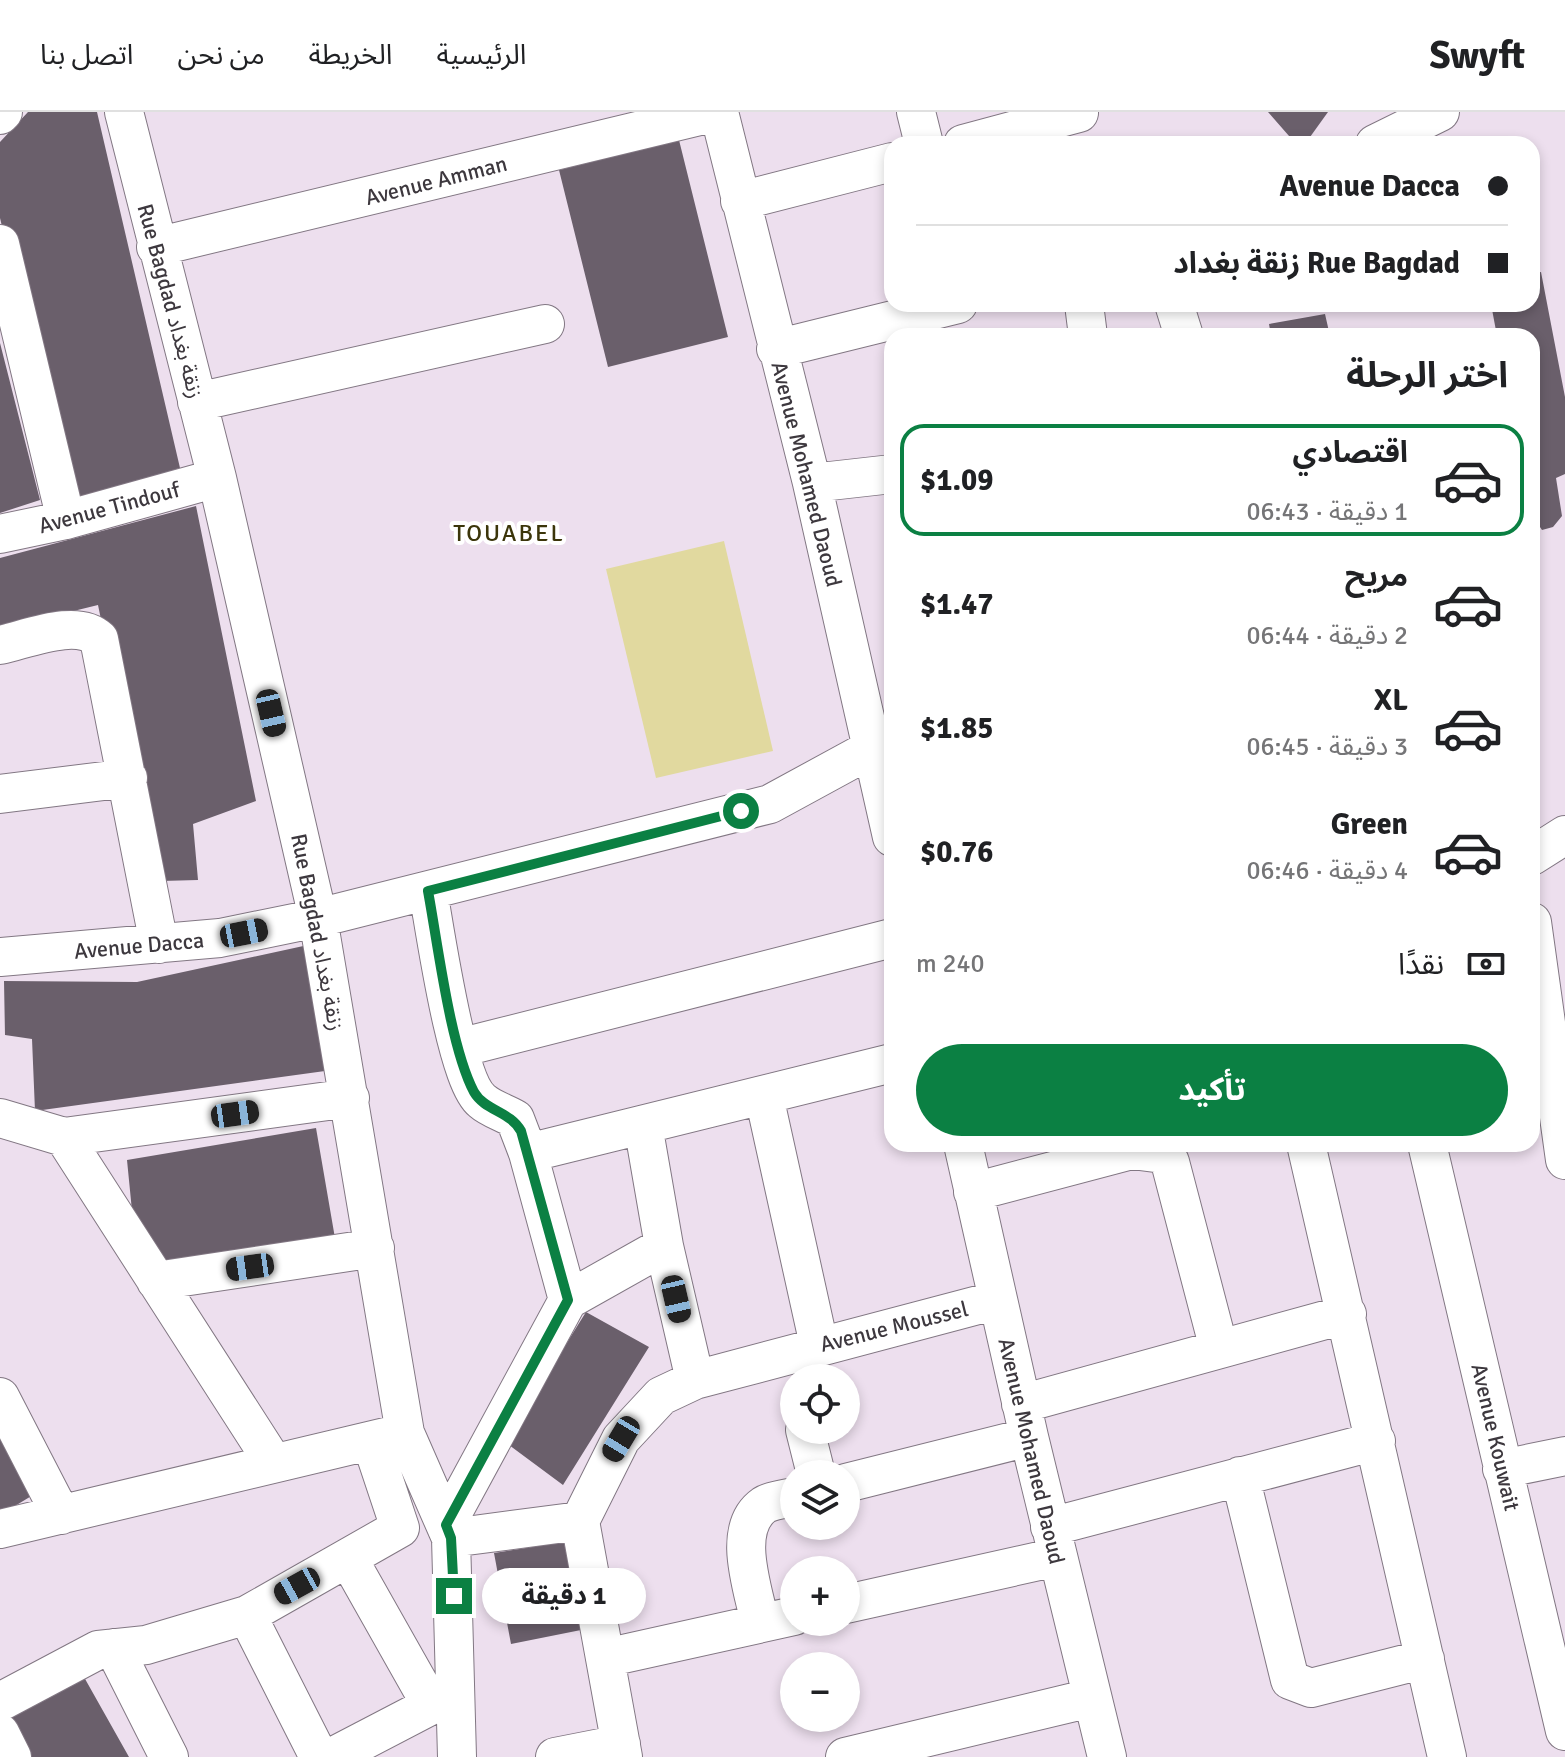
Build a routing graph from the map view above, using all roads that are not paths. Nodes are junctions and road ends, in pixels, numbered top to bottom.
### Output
1 (124, 112) edge
2 (717, 112) edge
3 (916, 112) edge
4 (1440, 112) edge
5 (1082, 123) edge
6 (922, 136) edge
7 (1008, 136) edge
8 (1391, 136) edge
9 (884, 164) edge
10 (740, 201) junction
11 (0, 244) edge
12 (156, 247) junction
13 (926, 312) edge
14 (545, 324) dead end
15 (776, 349) junction
16 (197, 402) junction
17 (884, 475) edge
18 (217, 478) junction
19 (812, 483) junction
20 (66, 520) junction
21 (0, 534) edge
22 (0, 645) edge
23 (882, 746) edge
24 (128, 778) junction
25 (0, 794) edge
26 (1565, 835) edge
27 (1540, 851) edge
28 (428, 891) junction
29 (318, 918) junction
30 (884, 940) edge
31 (159, 944) junction
32 (0, 957) edge
33 (1540, 980) edge
34 (459, 1048) junction
35 (884, 1065) edge
36 (764, 1096) junction
37 (350, 1098) junction
38 (0, 1118) edge
39 (643, 1125) junction
40 (64, 1137) junction
41 (965, 1152) edge
42 (1124, 1152) edge
43 (1148, 1152) edge
44 (1308, 1152) edge
45 (1429, 1152) edge
46 (528, 1153) junction
47 (1565, 1160) edge
48 (973, 1192) junction
49 (664, 1246) junction
50 (375, 1248) junction
51 (156, 1281) junction
52 (568, 1300) junction
53 (997, 1300) junction
54 (1347, 1314) junction
55 (1219, 1349) junction
56 (800, 1361) edge
57 (695, 1380) junction
58 (0, 1397) edge
59 (1025, 1420) junction
60 (388, 1437) junction
61 (1376, 1441) junction
62 (1565, 1456) edge
63 (273, 1462) junction
64 (1502, 1469) junction
65 (1240, 1476) junction
66 (860, 1478) edge
67 (780, 1500) edge
68 (61, 1515) junction
69 (580, 1521) junction
70 (0, 1529) edge
71 (449, 1531) junction
72 (1053, 1542) junction
73 (348, 1558) junction
74 (860, 1600) edge
75 (247, 1615) junction
76 (777, 1619) edge
77 (114, 1648) junction
78 (605, 1658) junction
79 (1425, 1659) junction
80 (1091, 1698) junction
81 (442, 1699) junction
82 (0, 1702) edge
83 (1565, 1731) edge
84 (0, 1733) edge
85 (622, 1750) edge
86 (12, 1757) edge
87 (169, 1757) edge
88 (319, 1757) edge
89 (332, 1757) edge
90 (457, 1757) edge
91 (555, 1757) edge
92 (845, 1757) edge
93 (1107, 1757) edge
94 (1447, 1757) edge

1 - 12 street, Rue Bagdad زنقة بغداد
2 - 10 street, Avenue Mohamed Daoud
2 - 12 street, Avenue Amman
3 - 6 street
4 - 8 street
5 - 7 street
9 - 10 street
10 - 15 street, Avenue Mohamed Daoud
11 - 20 street
12 - 16 street, Rue Bagdad زنقة بغداد
13 - 15 street
14 - 16 street
15 - 19 street, Avenue Mohamed Daoud
16 - 18 street, Rue Bagdad زنقة بغداد
17 - 19 street
18 - 20 street, Avenue Tindouf
18 - 29 street, Rue Bagdad زنقة بغداد
19 - 23 street, Avenue Mohamed Daoud
20 - 21 street, Avenue Tindouf
22 - 24 street
23 - 28 street, Avenue Dacca
24 - 25 street
24 - 31 street
26 - 27 street
28 - 29 street, Avenue Dacca
28 - 34 street
29 - 31 street, Avenue Dacca
29 - 37 street, Rue Bagdad زنقة بغداد
30 - 34 street
31 - 32 street, Avenue Dacca
33 - 47 street
34 - 46 street
35 - 36 street
36 - 39 street
36 - 56 street
37 - 40 street
37 - 50 street, Rue Bagdad زنقة بغداد
38 - 40 street
39 - 46 street
39 - 49 street
40 - 51 street
41 - 48 street, Avenue Mohamed Daoud
42 - 48 street
43 - 55 street
44 - 54 street
45 - 64 street, Avenue Kouwait
46 - 52 street
48 - 53 street, Avenue Mohamed Daoud
49 - 52 street
49 - 57 street
50 - 51 street
50 - 60 street, Rue Bagdad زنقة بغداد
51 - 63 street
52 - 71 street
53 - 56 street, Avenue Moussel
53 - 59 street, Avenue Mohamed Daoud
54 - 55 street
54 - 61 street
55 - 59 street
56 - 57 street, Avenue Moussel
57 - 69 street, Avenue Moussel
58 - 68 street
59 - 66 street
59 - 72 street, Avenue Mohamed Daoud
60 - 63 street
60 - 71 street, Rue Bagdad زنقة بغداد
60 - 73 street
61 - 65 street
61 - 79 street
62 - 64 street
63 - 68 street
64 - 83 street, Avenue Kouwait
65 - 72 street
65 - 79 street
67 - 76 street
68 - 70 street
69 - 71 street
69 - 78 street
71 - 81 street, Rue Bagdad زنقة بغداد
72 - 74 street
72 - 80 street, Avenue Mohamed Daoud
73 - 75 street
73 - 81 street
75 - 77 street
75 - 88 street
76 - 78 street
77 - 82 street
77 - 87 street
78 - 85 street
79 - 94 street
80 - 92 street
80 - 93 street, Avenue Mohamed Daoud
81 - 89 street
81 - 90 street, Rue Bagdad زنقة بغداد
84 - 86 street
85 - 91 street

